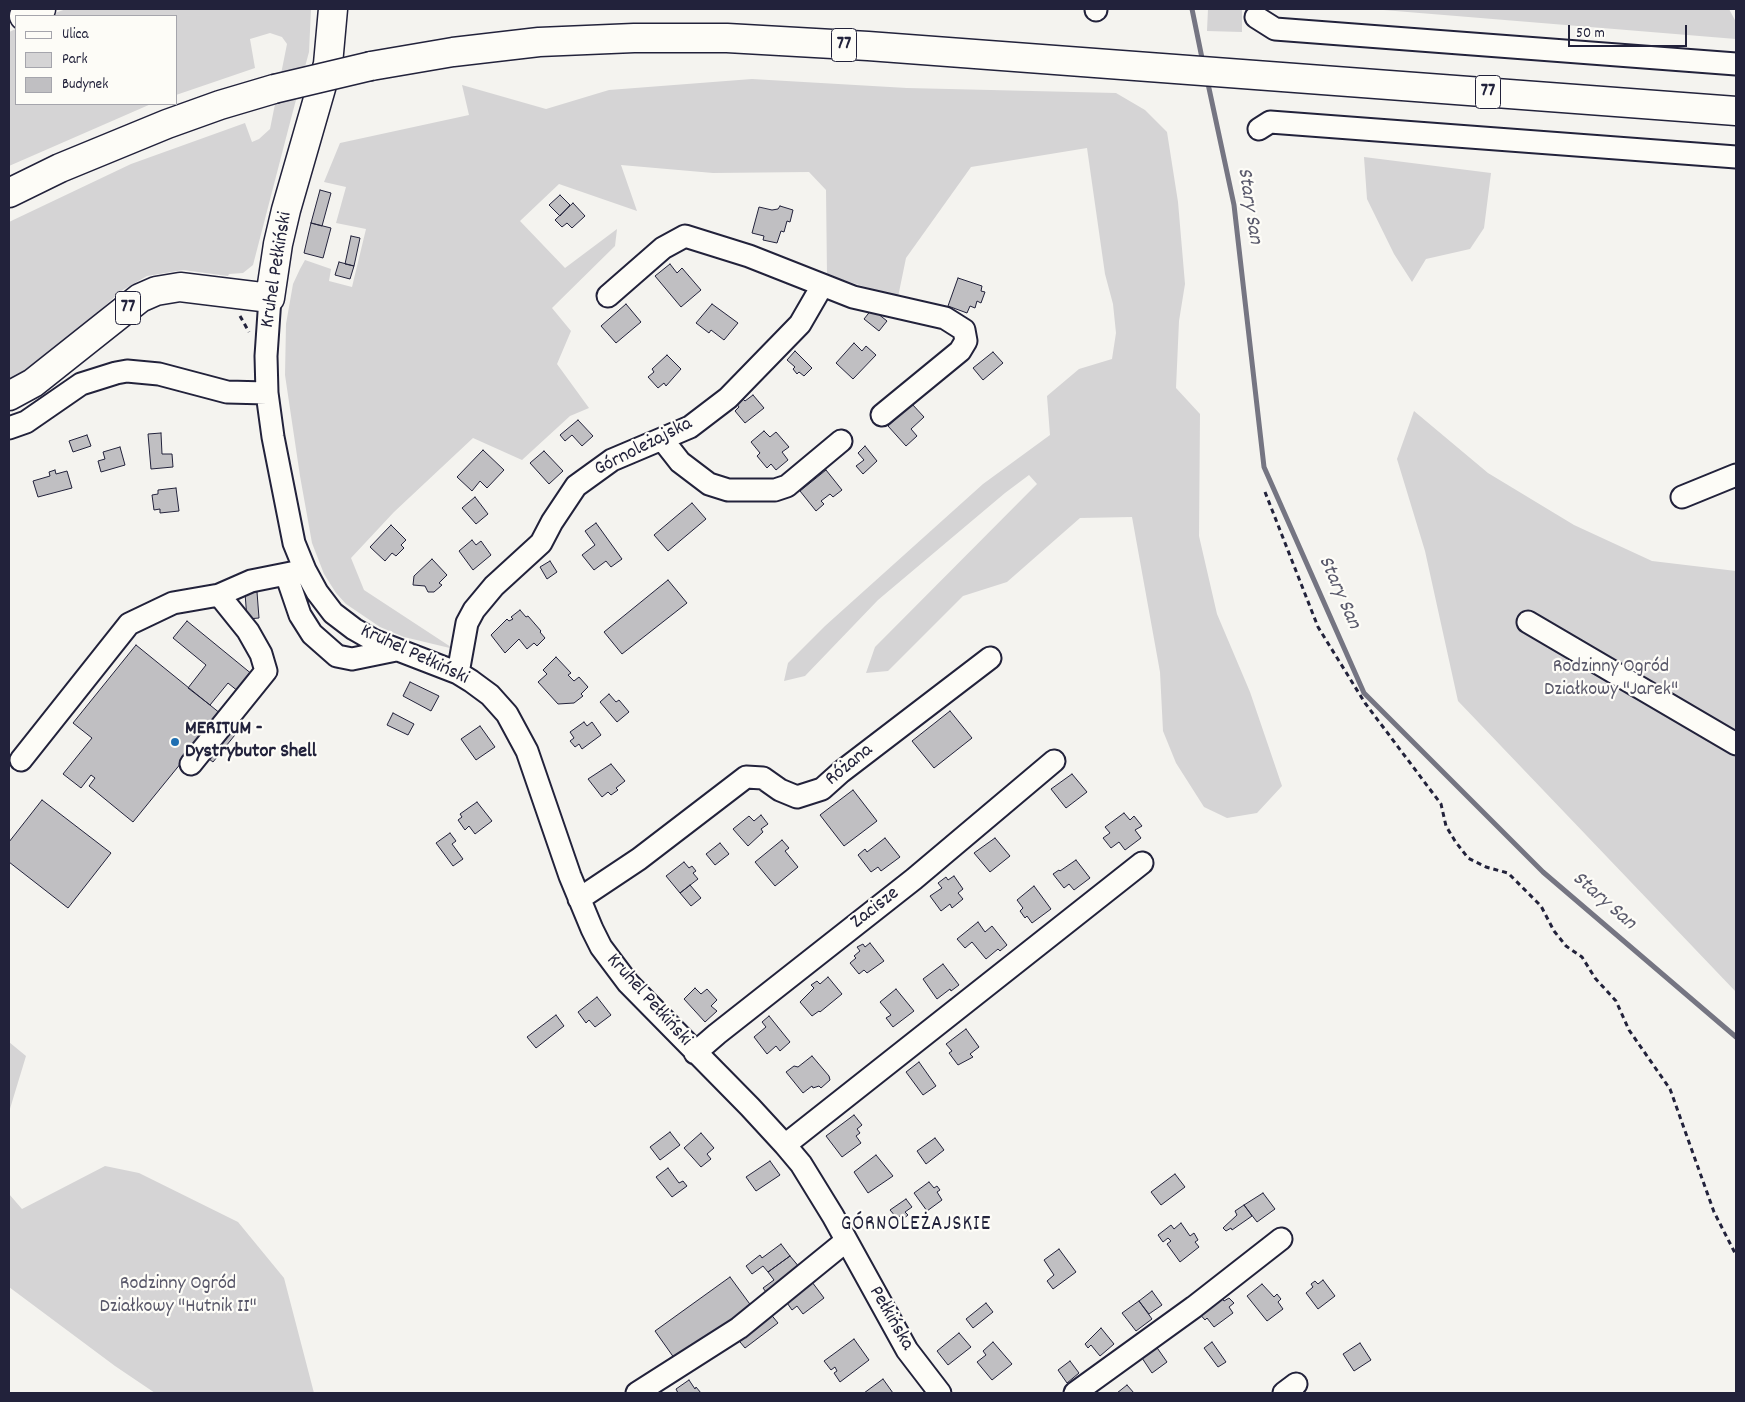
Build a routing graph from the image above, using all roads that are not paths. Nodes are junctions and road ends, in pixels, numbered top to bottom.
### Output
1 (41, 9) edge
2 (333, 9) edge
3 (26, 15) edge
4 (1256, 17) dead end
5 (1736, 64) edge
6 (1736, 110) edge
7 (1259, 128) dead end
8 (1736, 157) edge
9 (10, 192) edge
10 (822, 286) junction
11 (608, 296) dead end
12 (270, 298) junction
13 (267, 394) junction
14 (9, 396) edge
15 (882, 415) dead end
16 (9, 428) edge
17 (662, 439) junction
18 (841, 441) dead end
19 (1736, 475) edge
20 (1682, 497) dead end
21 (296, 572) junction
22 (219, 595) junction
23 (1528, 622) dead end
24 (396, 650) junction
25 (990, 658) dead end
26 (458, 673) junction
27 (1736, 744) edge
28 (21, 760) dead end
29 (1054, 761) dead end
30 (191, 764) dead end
31 (1142, 863) dead end
32 (579, 899) junction
33 (695, 1053) junction
34 (785, 1145) junction
35 (1281, 1239) dead end
36 (846, 1241) junction
37 (637, 1393) edge
38 (940, 1393) edge
39 (1074, 1393) edge

1 - 3 main road
2 - 12 main road, Kruhel Pełkiński
4 - 5 street
6 - 9 main road, 77, bridge
7 - 8 street
10 - 11 street
10 - 15 street
10 - 17 street, Górnoleżajska
12 - 13 street, Kruhel Pełkiński
12 - 14 main road, 77
13 - 16 street
13 - 21 street, Kruhel Pełkiński
17 - 18 street
17 - 26 street, Górnoleżajska
19 - 20 street
21 - 22 street
21 - 24 street, Kruhel Pełkiński
21 - 24 street
22 - 28 street
22 - 30 street
23 - 27 street
24 - 26 street, Kruhel Pełkiński
25 - 32 street, Różana
26 - 32 street, Kruhel Pełkiński
29 - 33 street, Zacisze
31 - 34 street
32 - 33 street, Kruhel Pełkiński
33 - 34 street, Kruhel Pełkiński
34 - 36 street, Kruhel Pełkiński
35 - 39 street
36 - 37 street
36 - 38 street, Pełkińska

